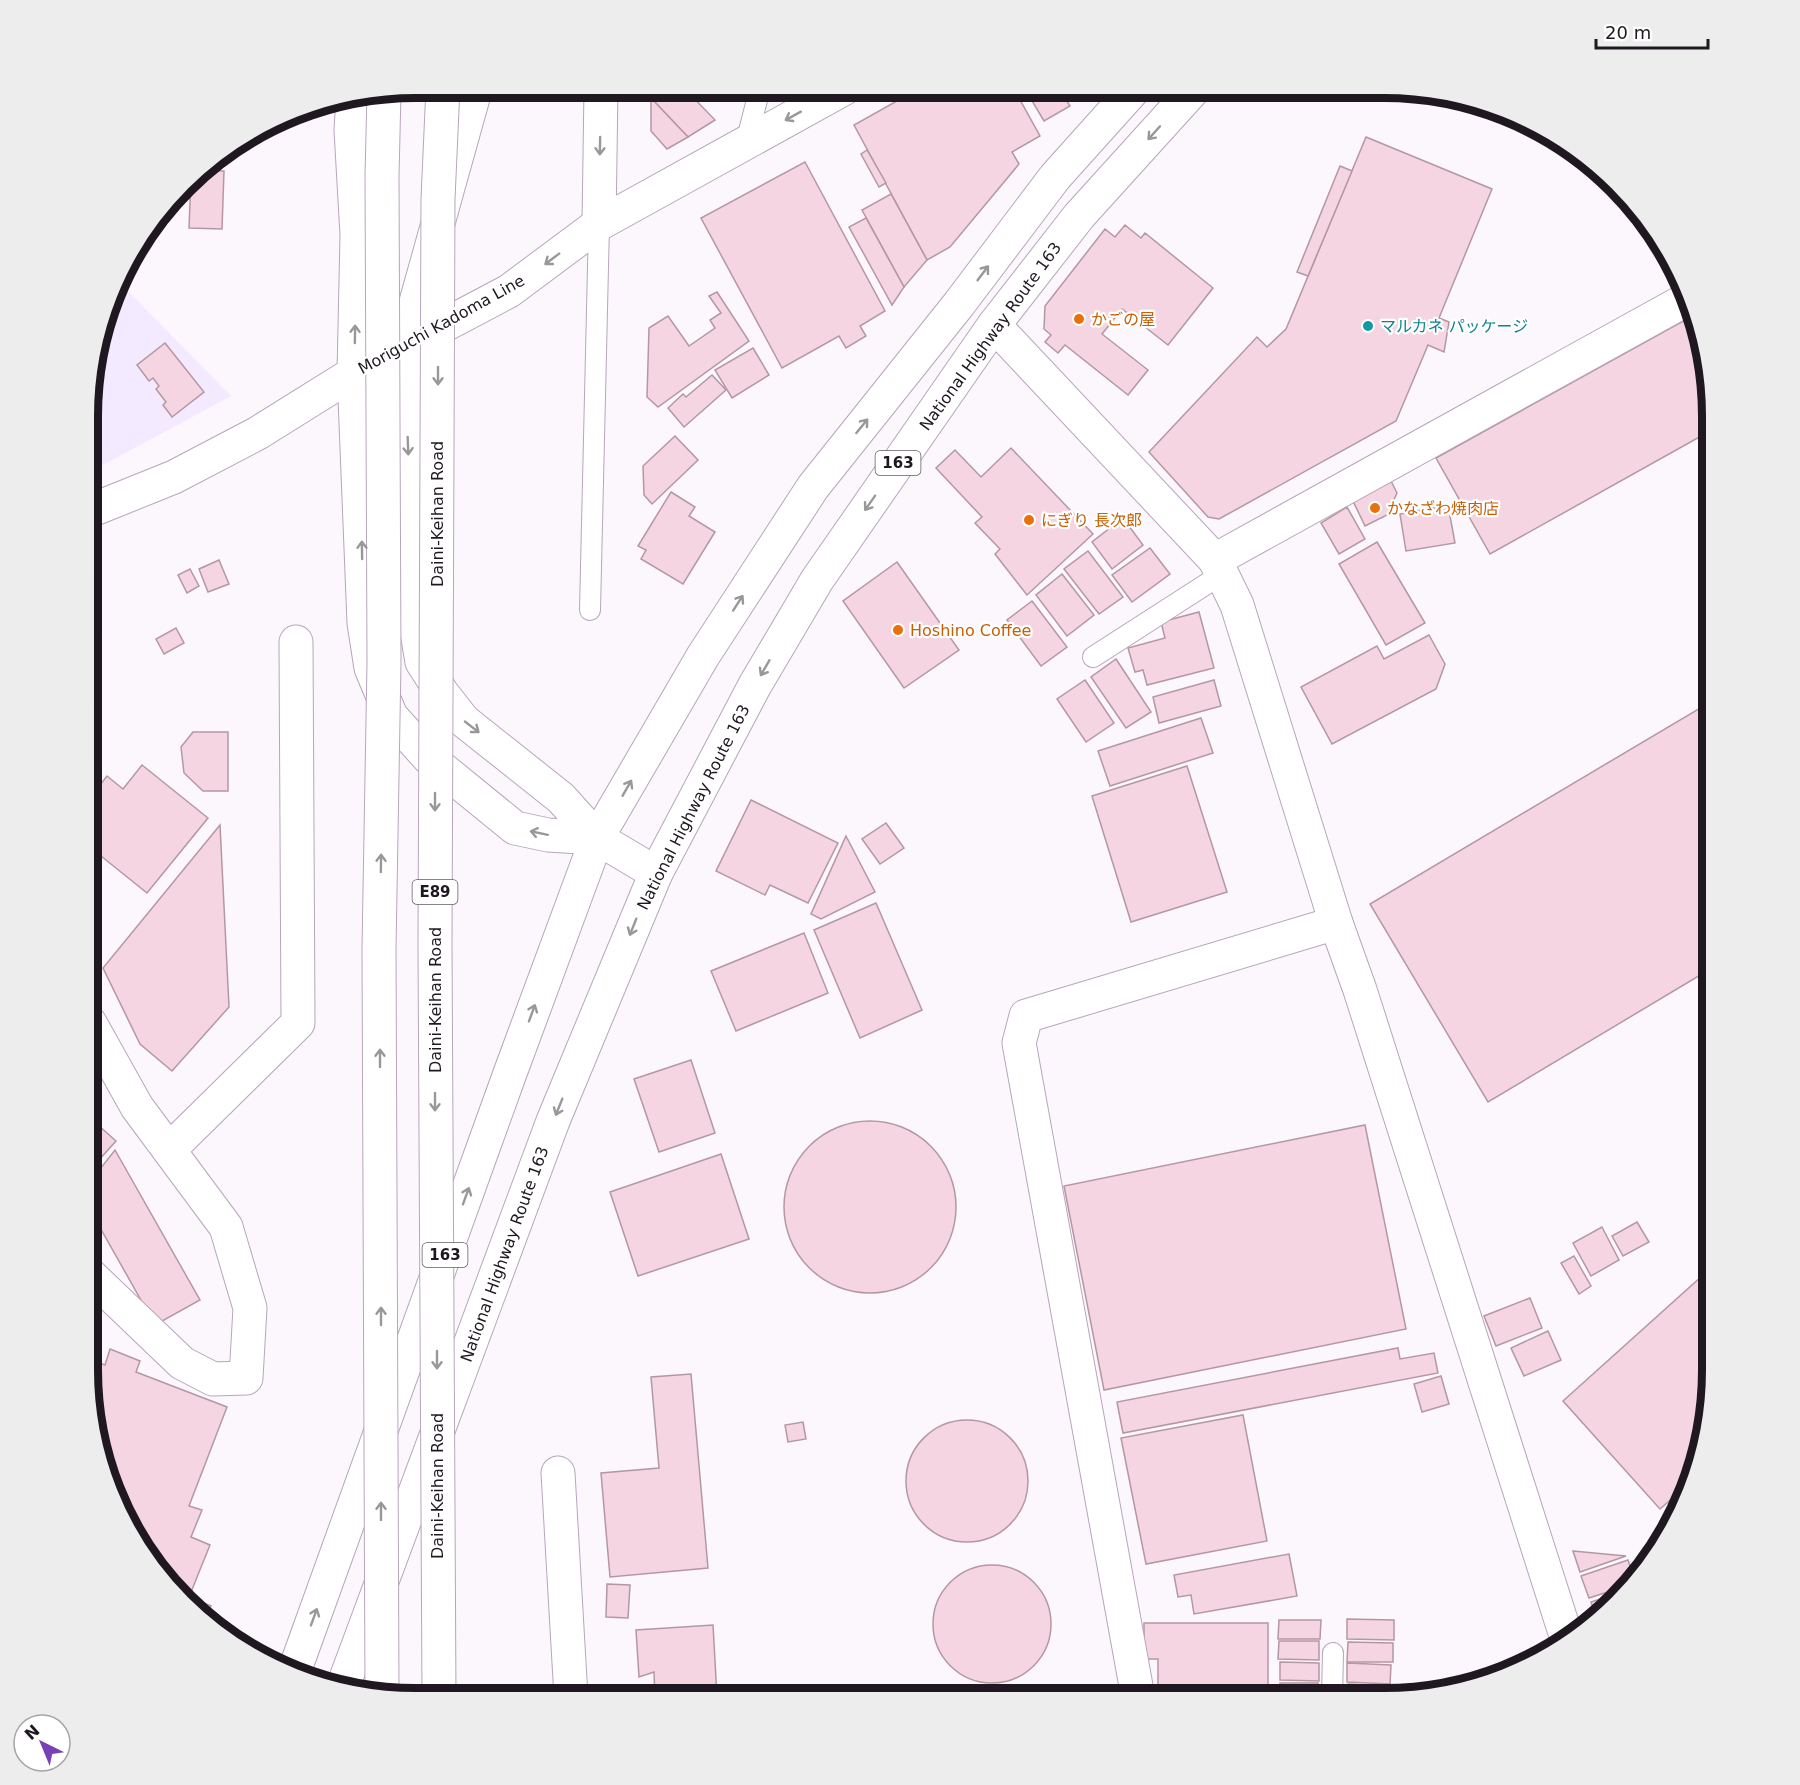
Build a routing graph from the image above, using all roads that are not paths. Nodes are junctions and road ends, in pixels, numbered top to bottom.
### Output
1 (443, 98) edge
2 (473, 98) edge
3 (601, 98) edge
4 (757, 98) edge
5 (826, 98) edge
6 (1126, 98) edge
7 (1186, 98) edge
8 (384, 99) edge
9 (353, 104) edge
10 (340, 107) edge
11 (351, 130) junction
12 (746, 143) junction
13 (599, 224) junction
14 (1681, 302) edge
15 (994, 326) junction
16 (404, 345) junction
17 (354, 372) junction
18 (98, 508) edge
19 (1219, 567) junction
20 (590, 610) dead end
21 (296, 642) dead end
22 (1094, 657) dead end
23 (597, 838) junction
24 (656, 873) junction
25 (1336, 923) junction
26 (98, 1037) edge
27 (169, 1150) junction
28 (98, 1283) edge
29 (558, 1473) dead end
30 (1565, 1631) edge
31 (1333, 1653) dead end
32 (297, 1664) edge
33 (346, 1680) edge
34 (382, 1686) edge
35 (439, 1688) edge
36 (570, 1688) edge
37 (1136, 1688) edge
38 (1332, 1688) edge

1 -> 35 main road, Daini-Keihan Road / E89, bridge
2 - 16 main road
3 -> 13 main road
4 - 12 lane
5 -> 12 main road, Moriguchi Kadoma Line
23 -> 6 main road, 163
7 -> 15 main road, National Highway Route 163 / 163
34 -> 8 main road, bridge
9 - 11 main road
10 - 11 main road
17 -> 11 main road
12 - 13 main road, Moriguchi Kadoma Line
13 -> 16 main road, Moriguchi Kadoma Line
13 - 20 lane
14 - 19 main road
15 - 19 main road
15 -> 24 main road, National Highway Route 163 / 163
16 - 17 main road, Moriguchi Kadoma Line
16 -> 23 main road
17 - 18 main road, Moriguchi Kadoma Line
23 -> 17 main road
19 - 22 lane
19 - 25 main road
21 - 27 main road
23 - 24 main road
32 -> 23 main road, 163
24 -> 33 main road, National Highway Route 163 / 163
25 - 30 main road
25 - 37 main road
26 - 27 main road
27 - 28 main road
29 - 36 main road
31 - 38 lane

